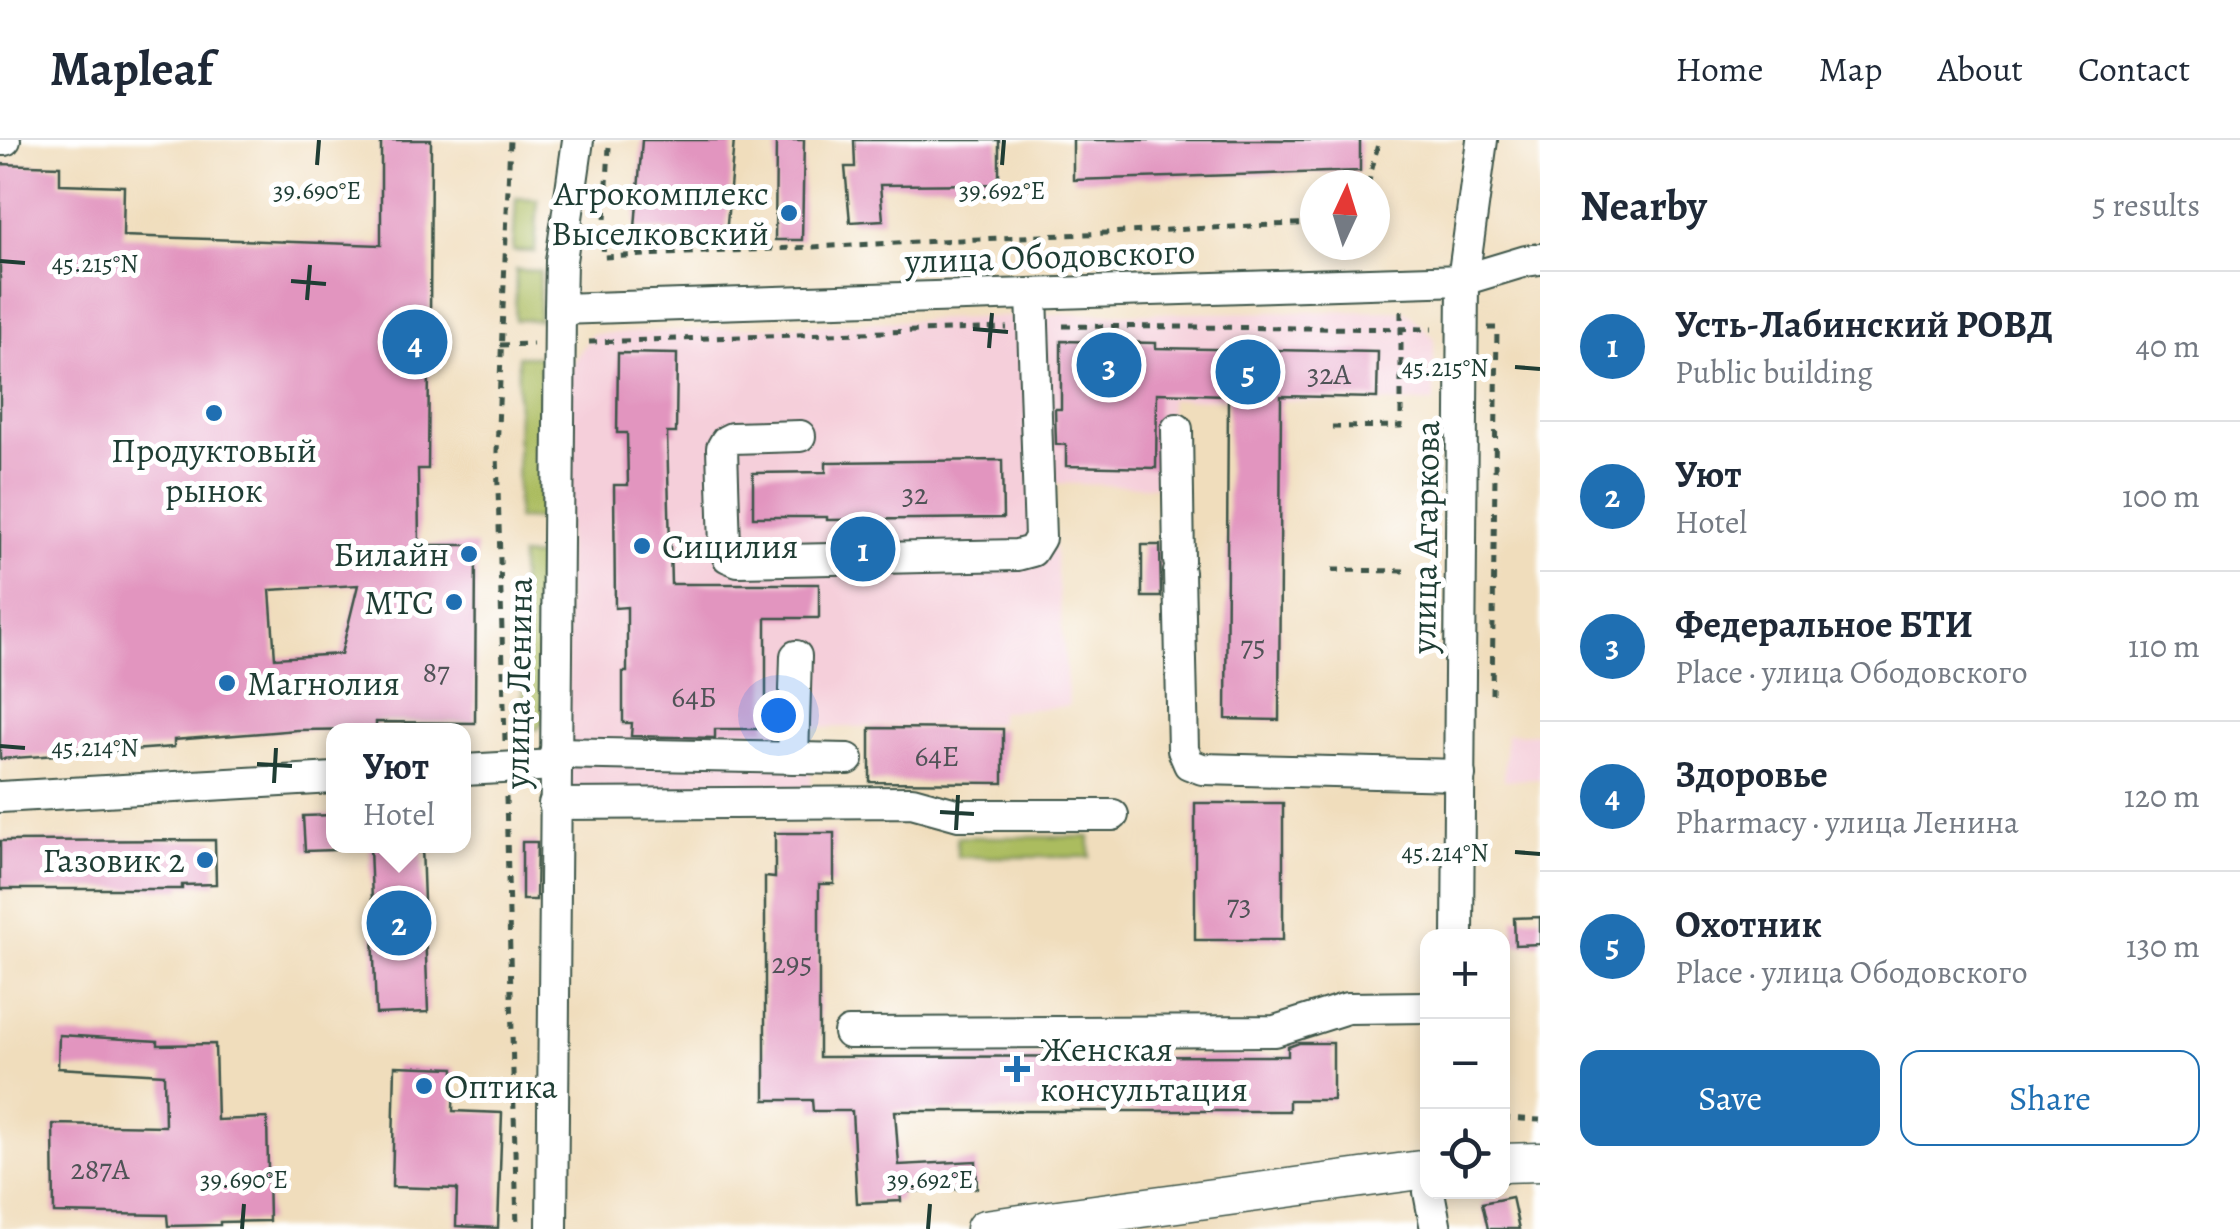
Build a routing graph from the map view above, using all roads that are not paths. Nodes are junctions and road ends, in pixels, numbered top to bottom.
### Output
1 (578, 140) edge
2 (1482, 140) edge
3 (1540, 259) edge
4 (1463, 280) junction
5 (1032, 294) junction
6 (560, 310) junction
7 (1177, 429) dead end
8 (800, 436) dead end
9 (796, 656) dead end
10 (793, 758) junction
11 (848, 758) dead end
12 (555, 759) junction
13 (471, 770) edge
14 (1460, 775) junction
15 (326, 778) edge
16 (0, 797) edge
17 (554, 804) junction
18 (1114, 815) dead end
19 (1458, 929) edge
20 (1420, 1007) edge
21 (849, 1032) dead end
22 (1540, 1162) edge
23 (1510, 1164) edge
24 (1420, 1179) edge
25 (1431, 1199) edge
26 (552, 1229) edge
27 (986, 1229) edge
28 (1436, 1229) edge

1 - 6 street, улица Ленина
2 - 4 street, улица Агаркова
3 - 4 street, улица Ободовского
4 - 5 street, улица Ободовского
4 - 14 street, улица Агаркова
5 - 6 street, улица Ободовского
5 - 8 street
6 - 12 street, улица Ленина
7 - 14 street
9 - 10 street
10 - 11 street
10 - 12 street
12 - 13 street
12 - 17 street, улица Ленина
14 - 19 street, улица Агаркова
15 - 16 street
17 - 18 street
17 - 26 street, улица Ленина
20 - 21 street
22 - 23 main road
24 - 27 main road
25 - 28 street

